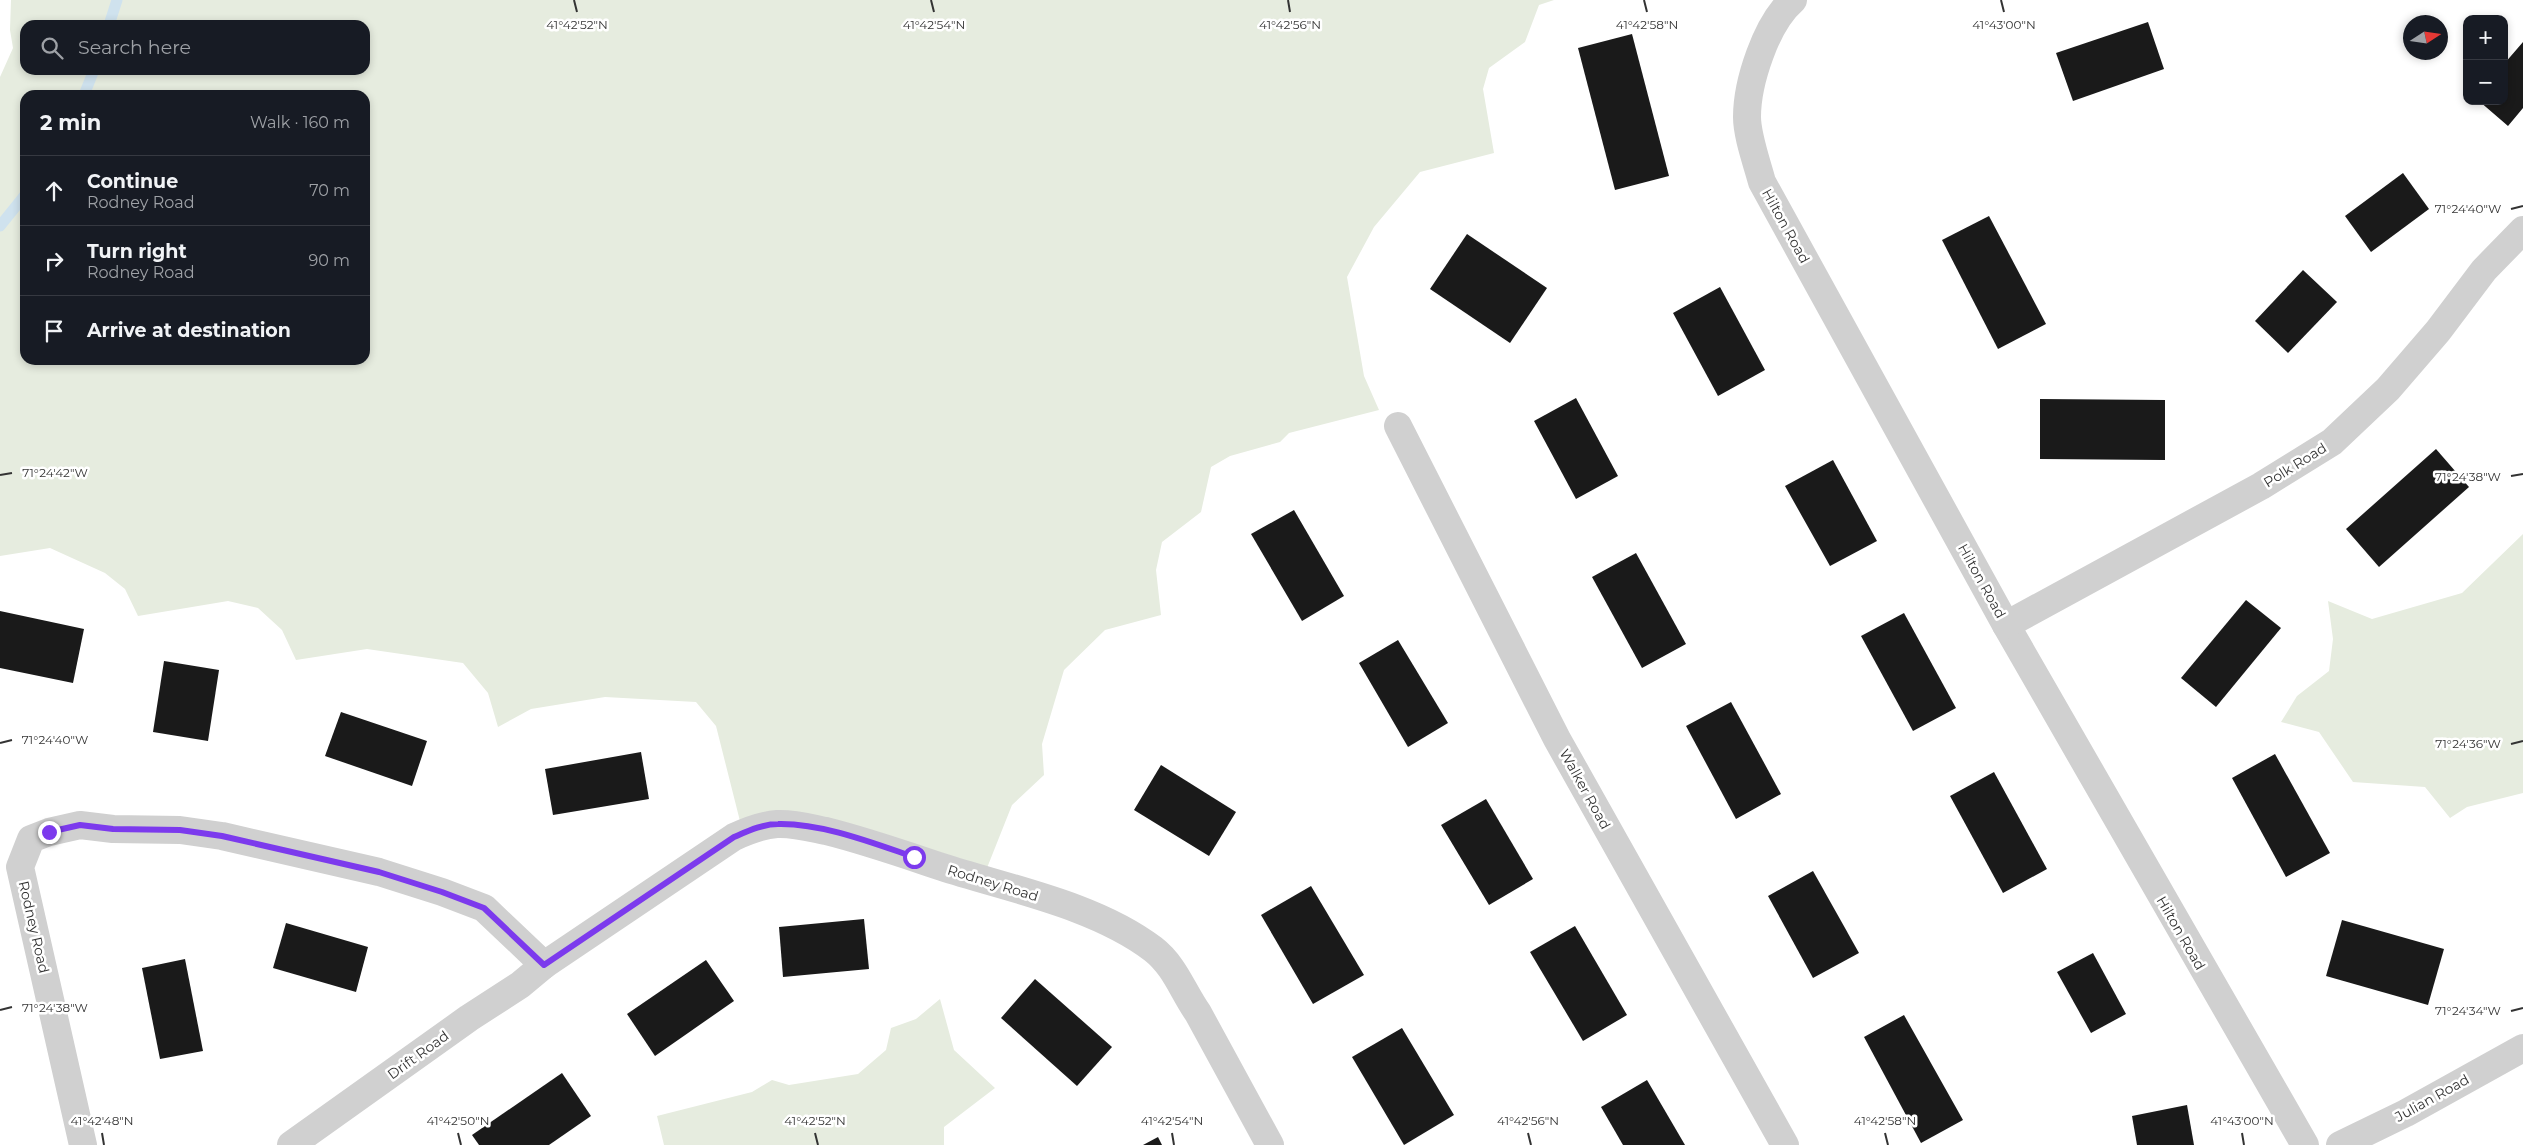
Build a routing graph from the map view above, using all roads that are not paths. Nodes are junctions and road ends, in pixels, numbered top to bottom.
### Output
1 (1793, 0) edge
2 (2523, 230) edge
3 (1398, 426) dead end
4 (2006, 625) junction
5 (544, 965) junction
6 (2523, 1048) edge
7 (84, 1145) edge
8 (291, 1145) edge
9 (1270, 1145) edge
10 (1785, 1145) edge
11 (2304, 1145) edge
12 (2340, 1145) edge

1 - 4 street, Hilton Road
2 - 4 street, Polk Road
3 - 10 street, Walker Road
4 - 11 street, Hilton Road
5 - 7 street, Rodney Road
5 - 8 street, Drift Road
5 - 9 street, Rodney Road
6 - 12 street, Julian Road

